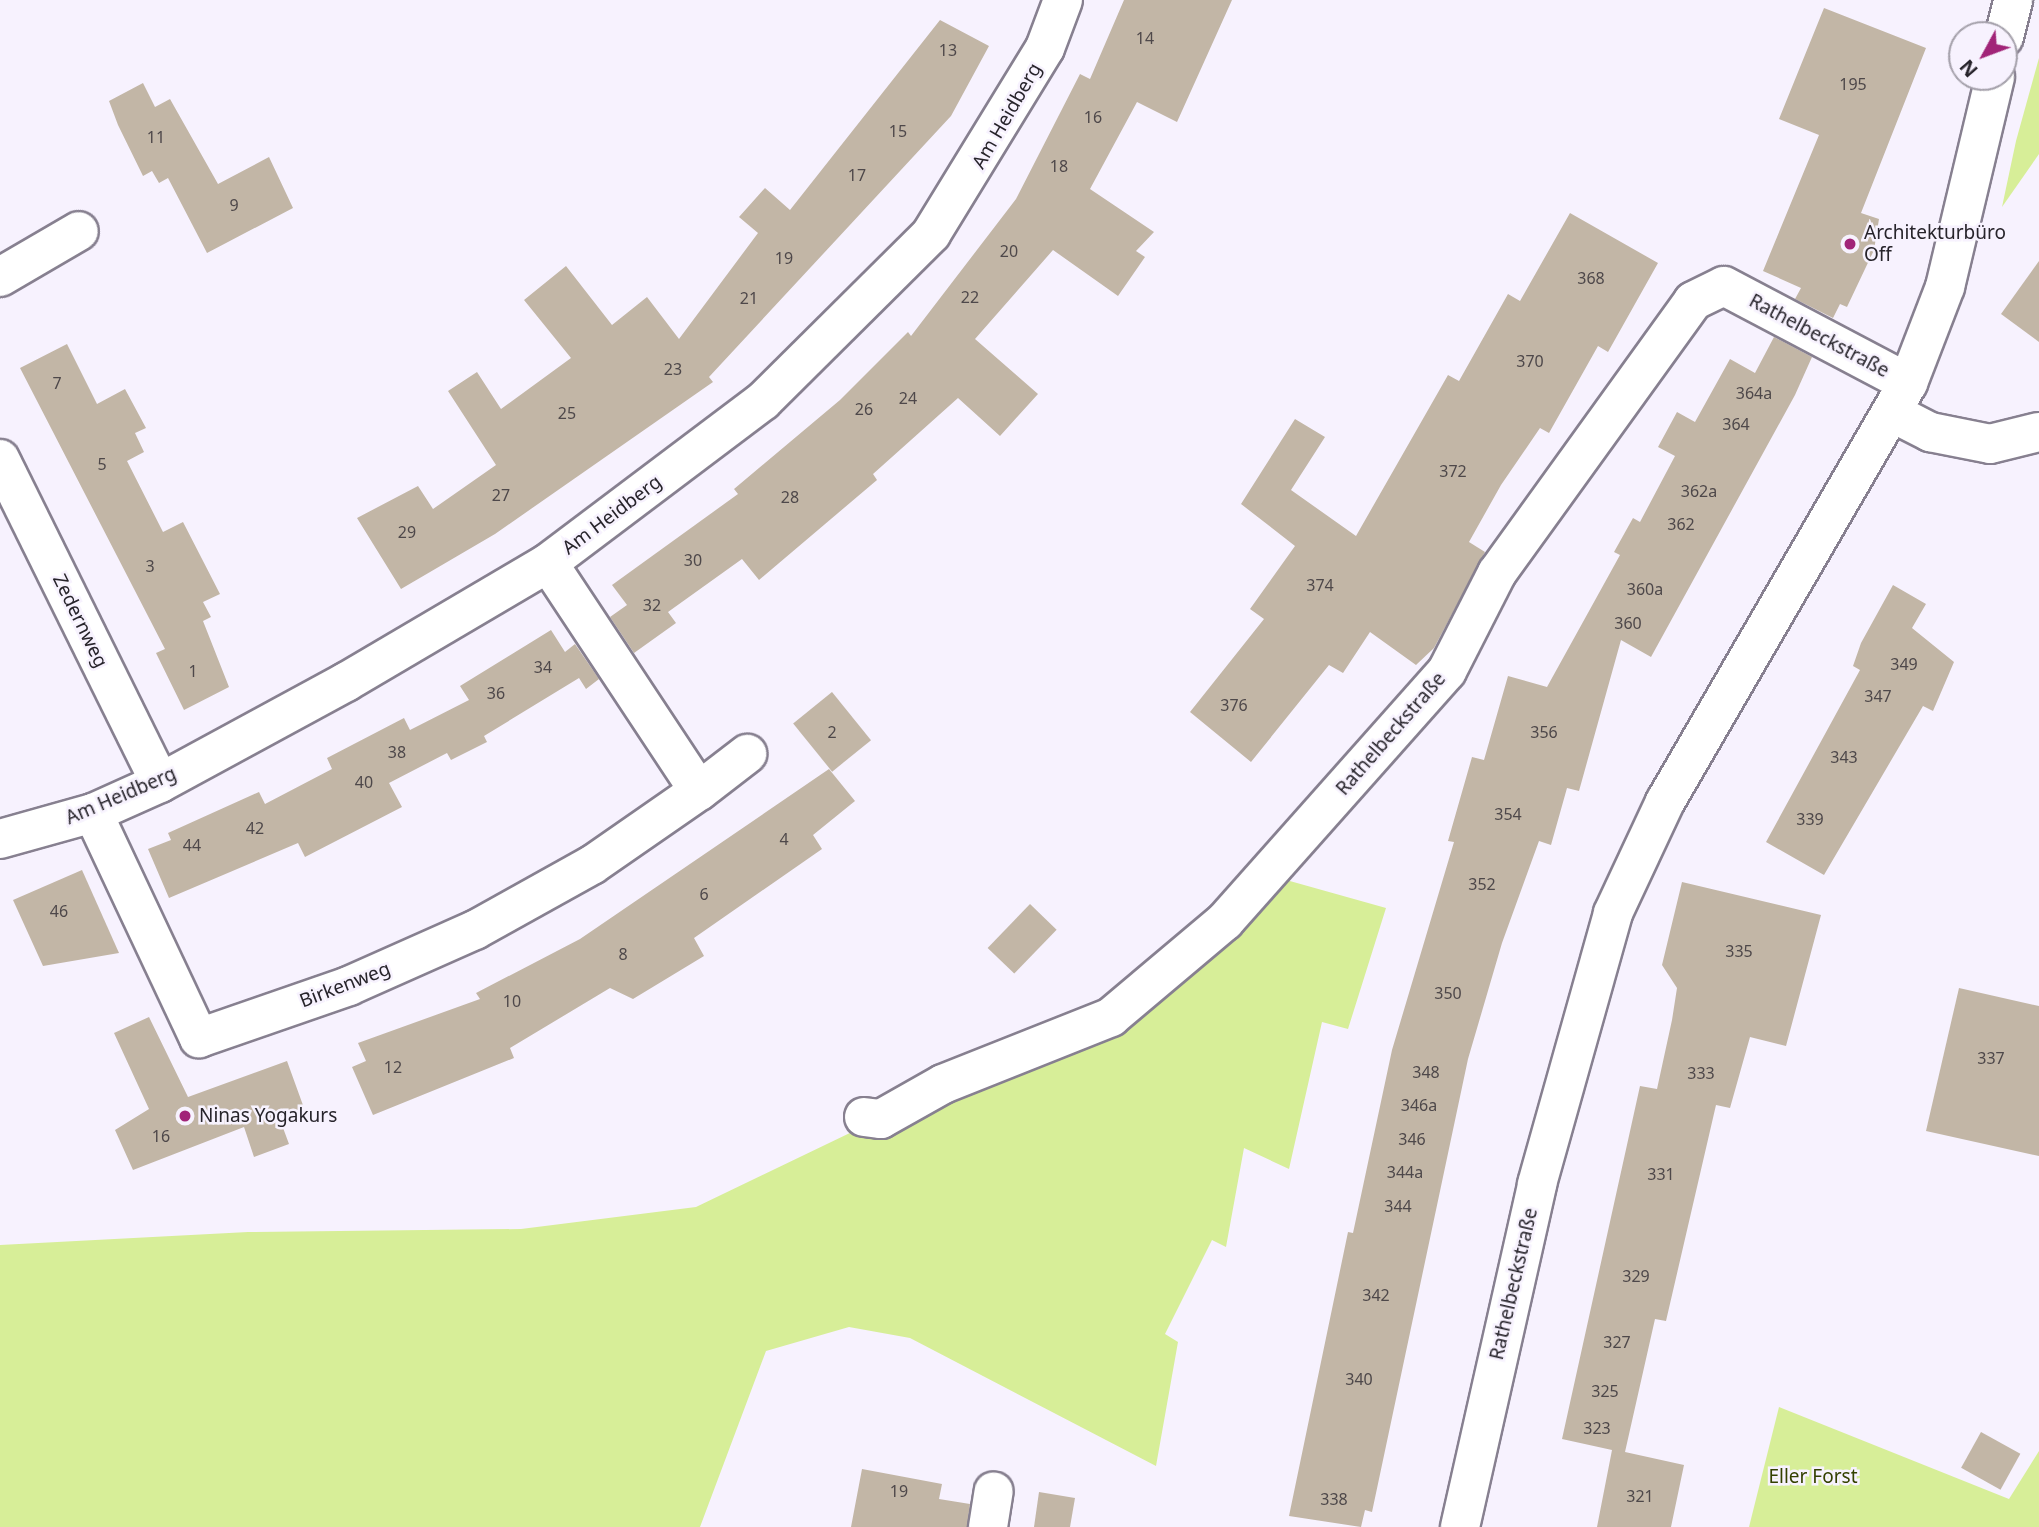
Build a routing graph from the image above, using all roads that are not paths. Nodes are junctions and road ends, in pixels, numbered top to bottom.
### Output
1 (1063, 0) edge
2 (2013, 0) edge
3 (2008, 21) edge
4 (1991, 91) edge
5 (79, 231) dead end
6 (0, 277) edge
7 (1901, 398) junction
8 (2039, 432) edge
9 (0, 459) edge
10 (548, 563) junction
11 (747, 754) dead end
12 (160, 783) junction
13 (699, 791) junction
14 (93, 813) junction
15 (0, 839) edge
16 (864, 1116) dead end
17 (1460, 1527) edge

1 - 10 street, Am Heidberg
2 - 3 street
4 - 7 street
5 - 6 street
7 - 8 street
7 - 16 street, Rathelbeckstraße
7 - 17 street, Rathelbeckstraße
9 - 12 street, Zedernweg
10 - 12 street, Am Heidberg
10 - 13 street
11 - 13 street, Birkenweg
12 - 14 street, Am Heidberg
13 - 14 street, Birkenweg
14 - 15 street, Am Heidberg

